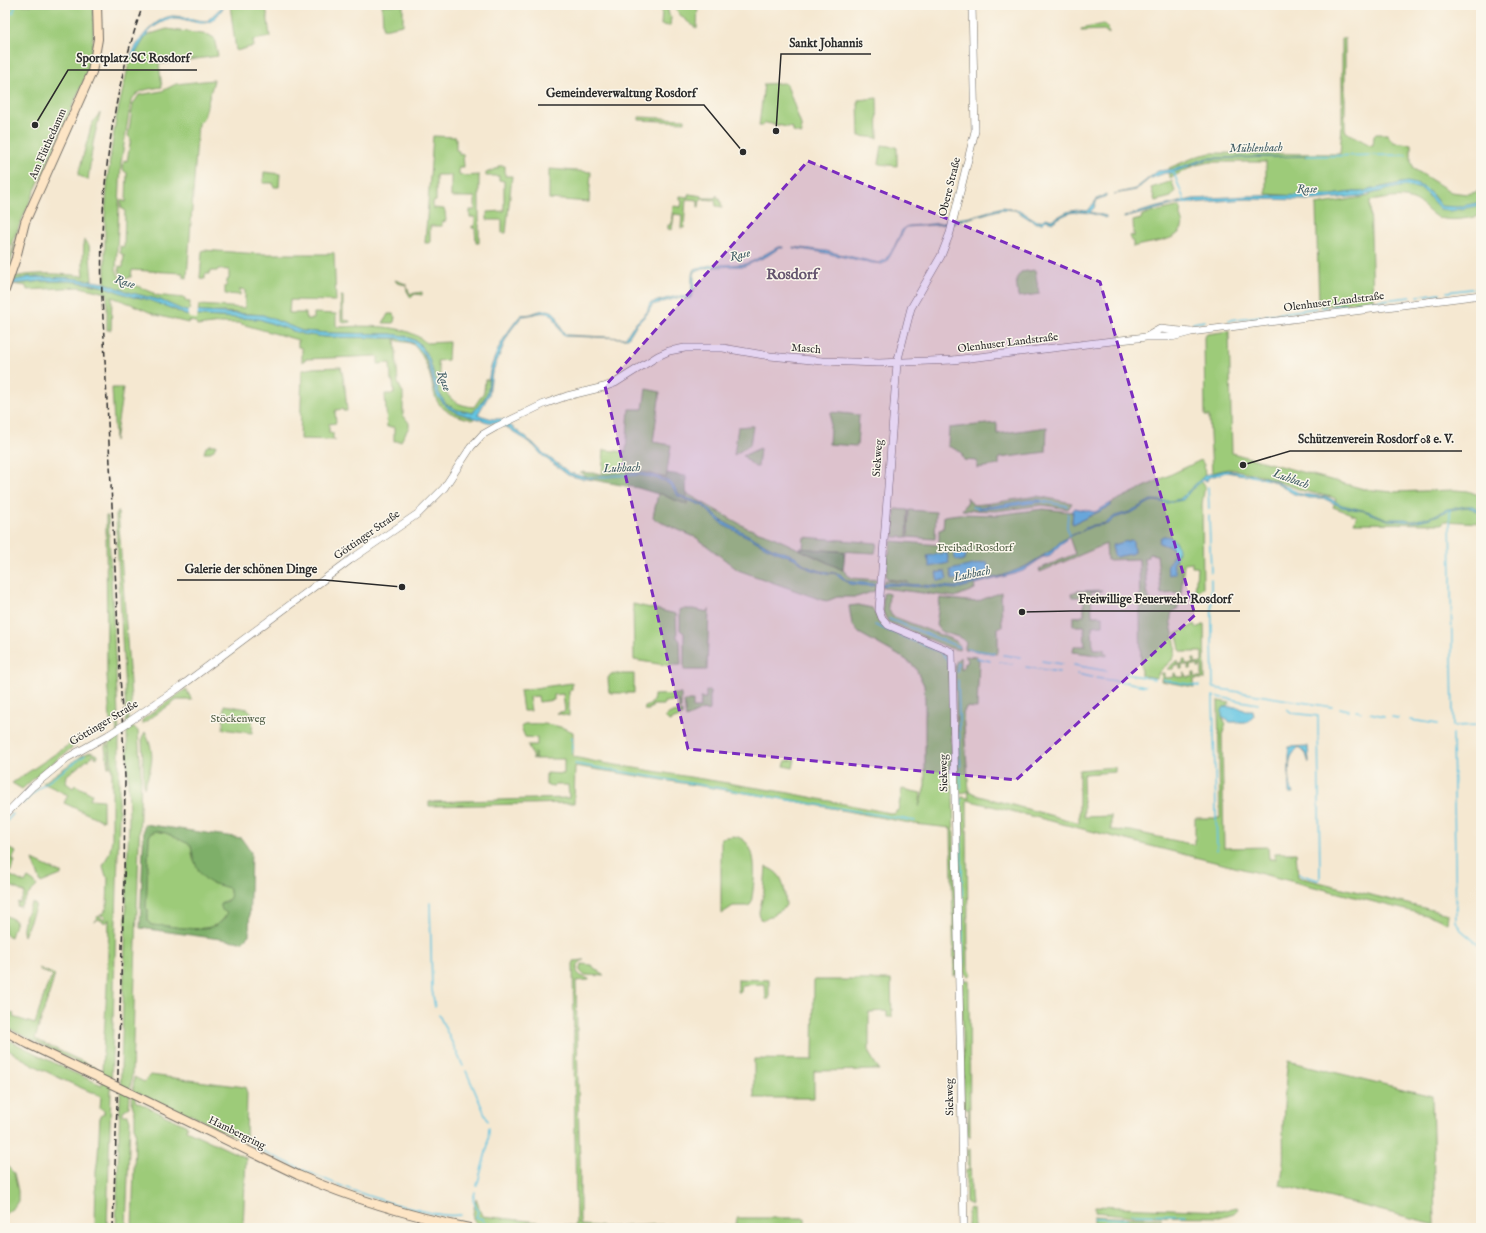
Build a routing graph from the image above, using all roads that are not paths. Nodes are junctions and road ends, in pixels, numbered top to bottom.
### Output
1 (97, 5) edge
2 (972, 5) edge
3 (6, 289) edge
4 (1481, 295) edge
5 (715, 348) joint
6 (897, 363) junction
7 (5, 815) edge
8 (5, 1031) edge
9 (469, 1228) edge
10 (964, 1228) edge

1 - 3 main road, Am Flüthedamm
2 - 6 street, Obere Straße
4 - 6 street, Olenhuser Landstraße
5 - 6 street, Masch
5 - 7 street, Göttinger Straße, bridge
6 - 10 street, Siekweg
8 - 9 main road, Hambergring, bridge

